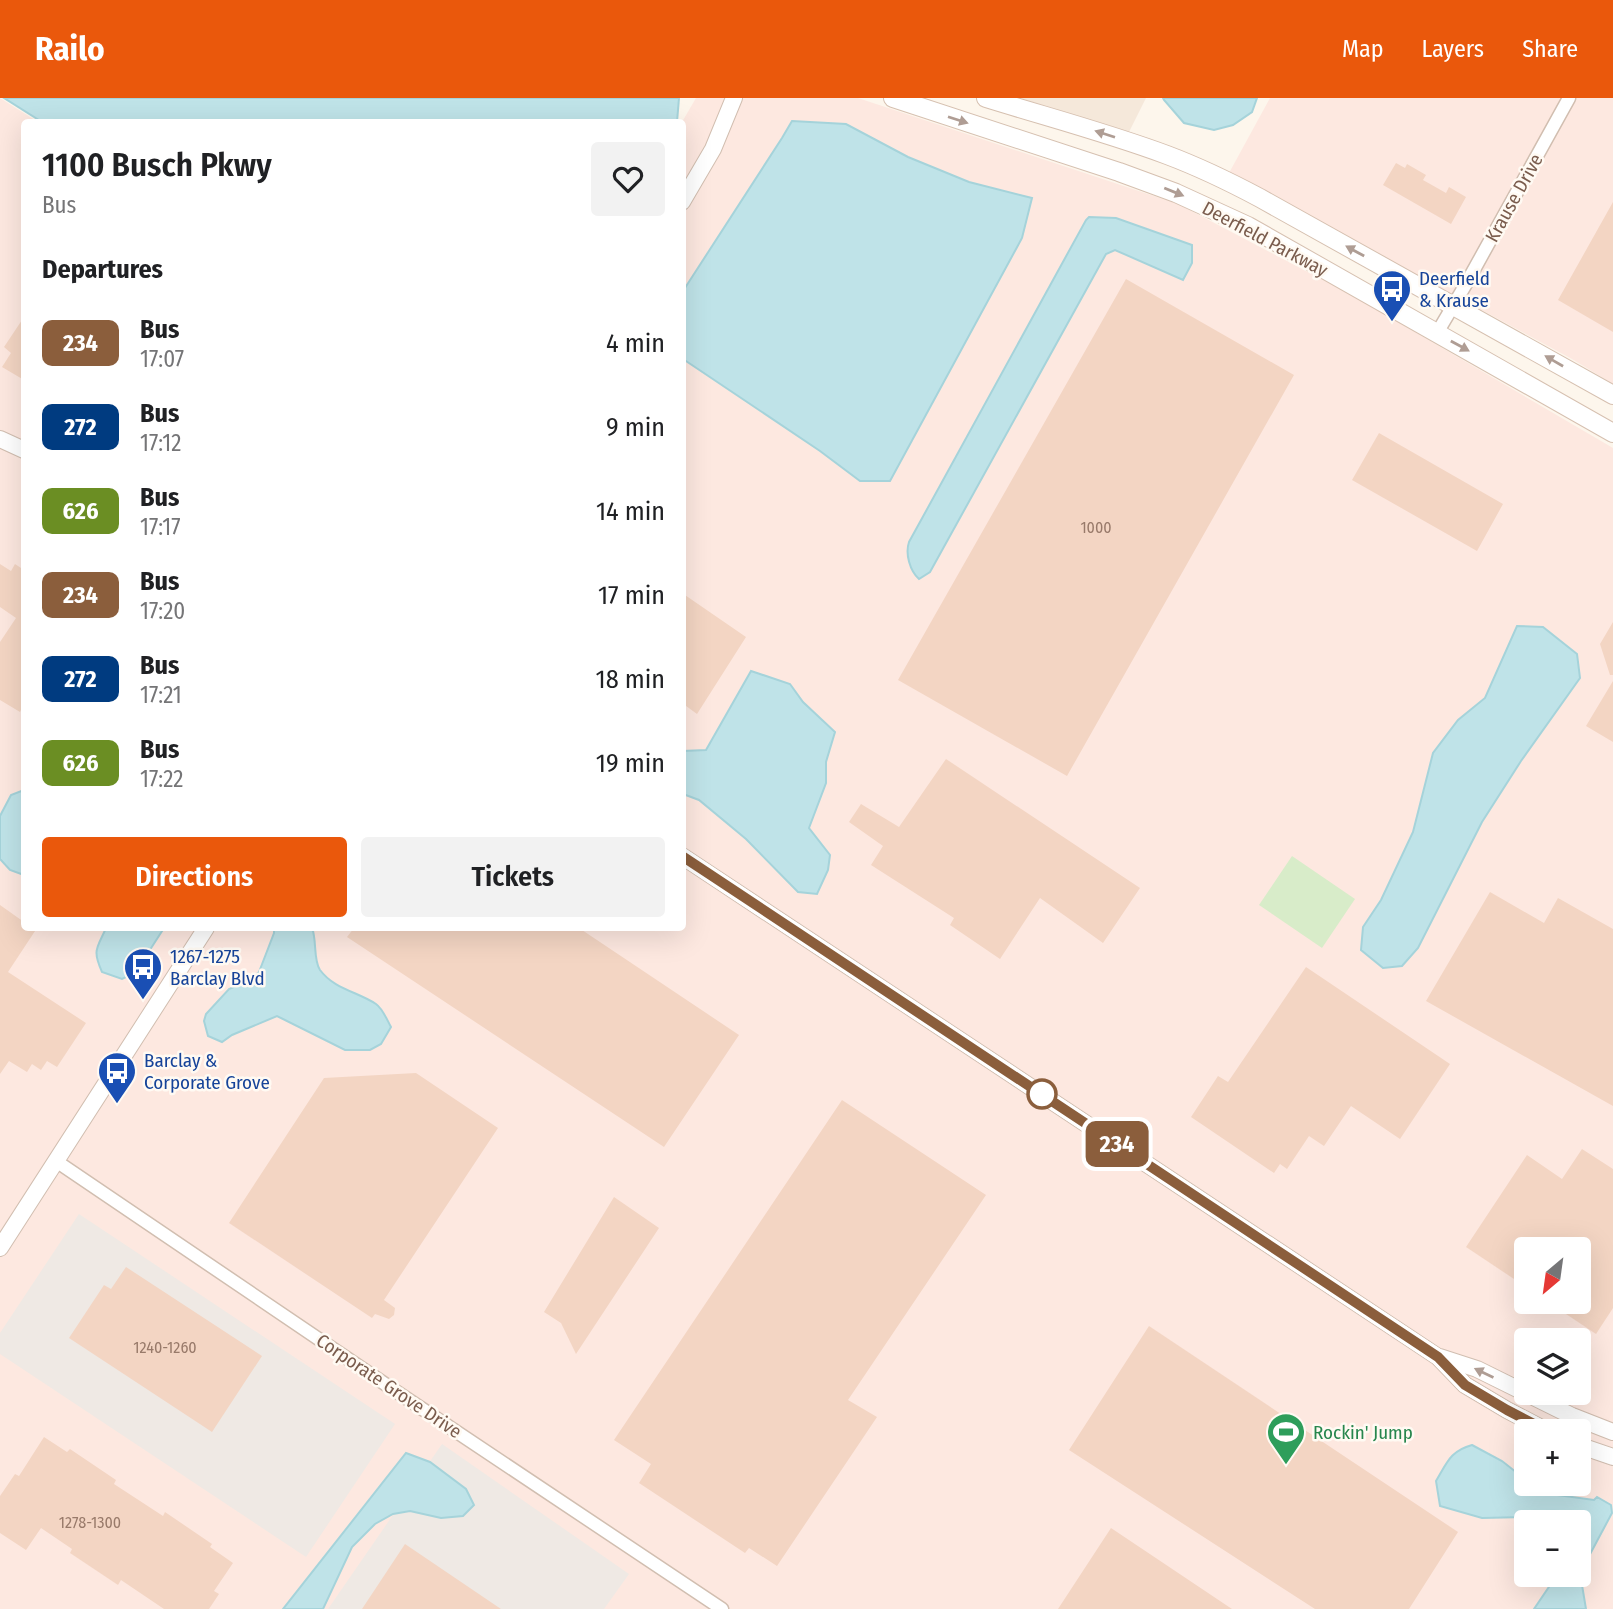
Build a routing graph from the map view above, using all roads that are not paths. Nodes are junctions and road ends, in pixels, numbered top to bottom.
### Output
1 (734, 98) edge
2 (893, 98) edge
3 (986, 98) edge
4 (1569, 98) edge
5 (686, 195) edge
6 (1454, 306) junction
7 (1437, 333) junction
8 (1613, 395) edge
9 (1613, 433) edge
10 (0, 439) edge
11 (21, 449) edge
12 (686, 859) edge
13 (204, 931) edge
14 (56, 1161) junction
15 (0, 1248) edge
16 (1438, 1357) junction
17 (1524, 1419) edge
18 (1613, 1432) edge
19 (1591, 1449) edge
20 (1613, 1457) edge
21 (723, 1609) edge

1 - 5 street
2 -> 7 main road, Deerfield Parkway
6 -> 3 main road, Deerfield Parkway
4 - 6 street, Krause Drive
6 - 7 street, Krause Drive
8 -> 6 main road, Deerfield Parkway
7 -> 9 main road, Deerfield Parkway
10 - 11 street
12 - 16 street
13 - 14 street
14 - 15 street
14 - 21 street, Corporate Grove Drive
16 - 17 street
18 -> 16 street
19 - 20 street

